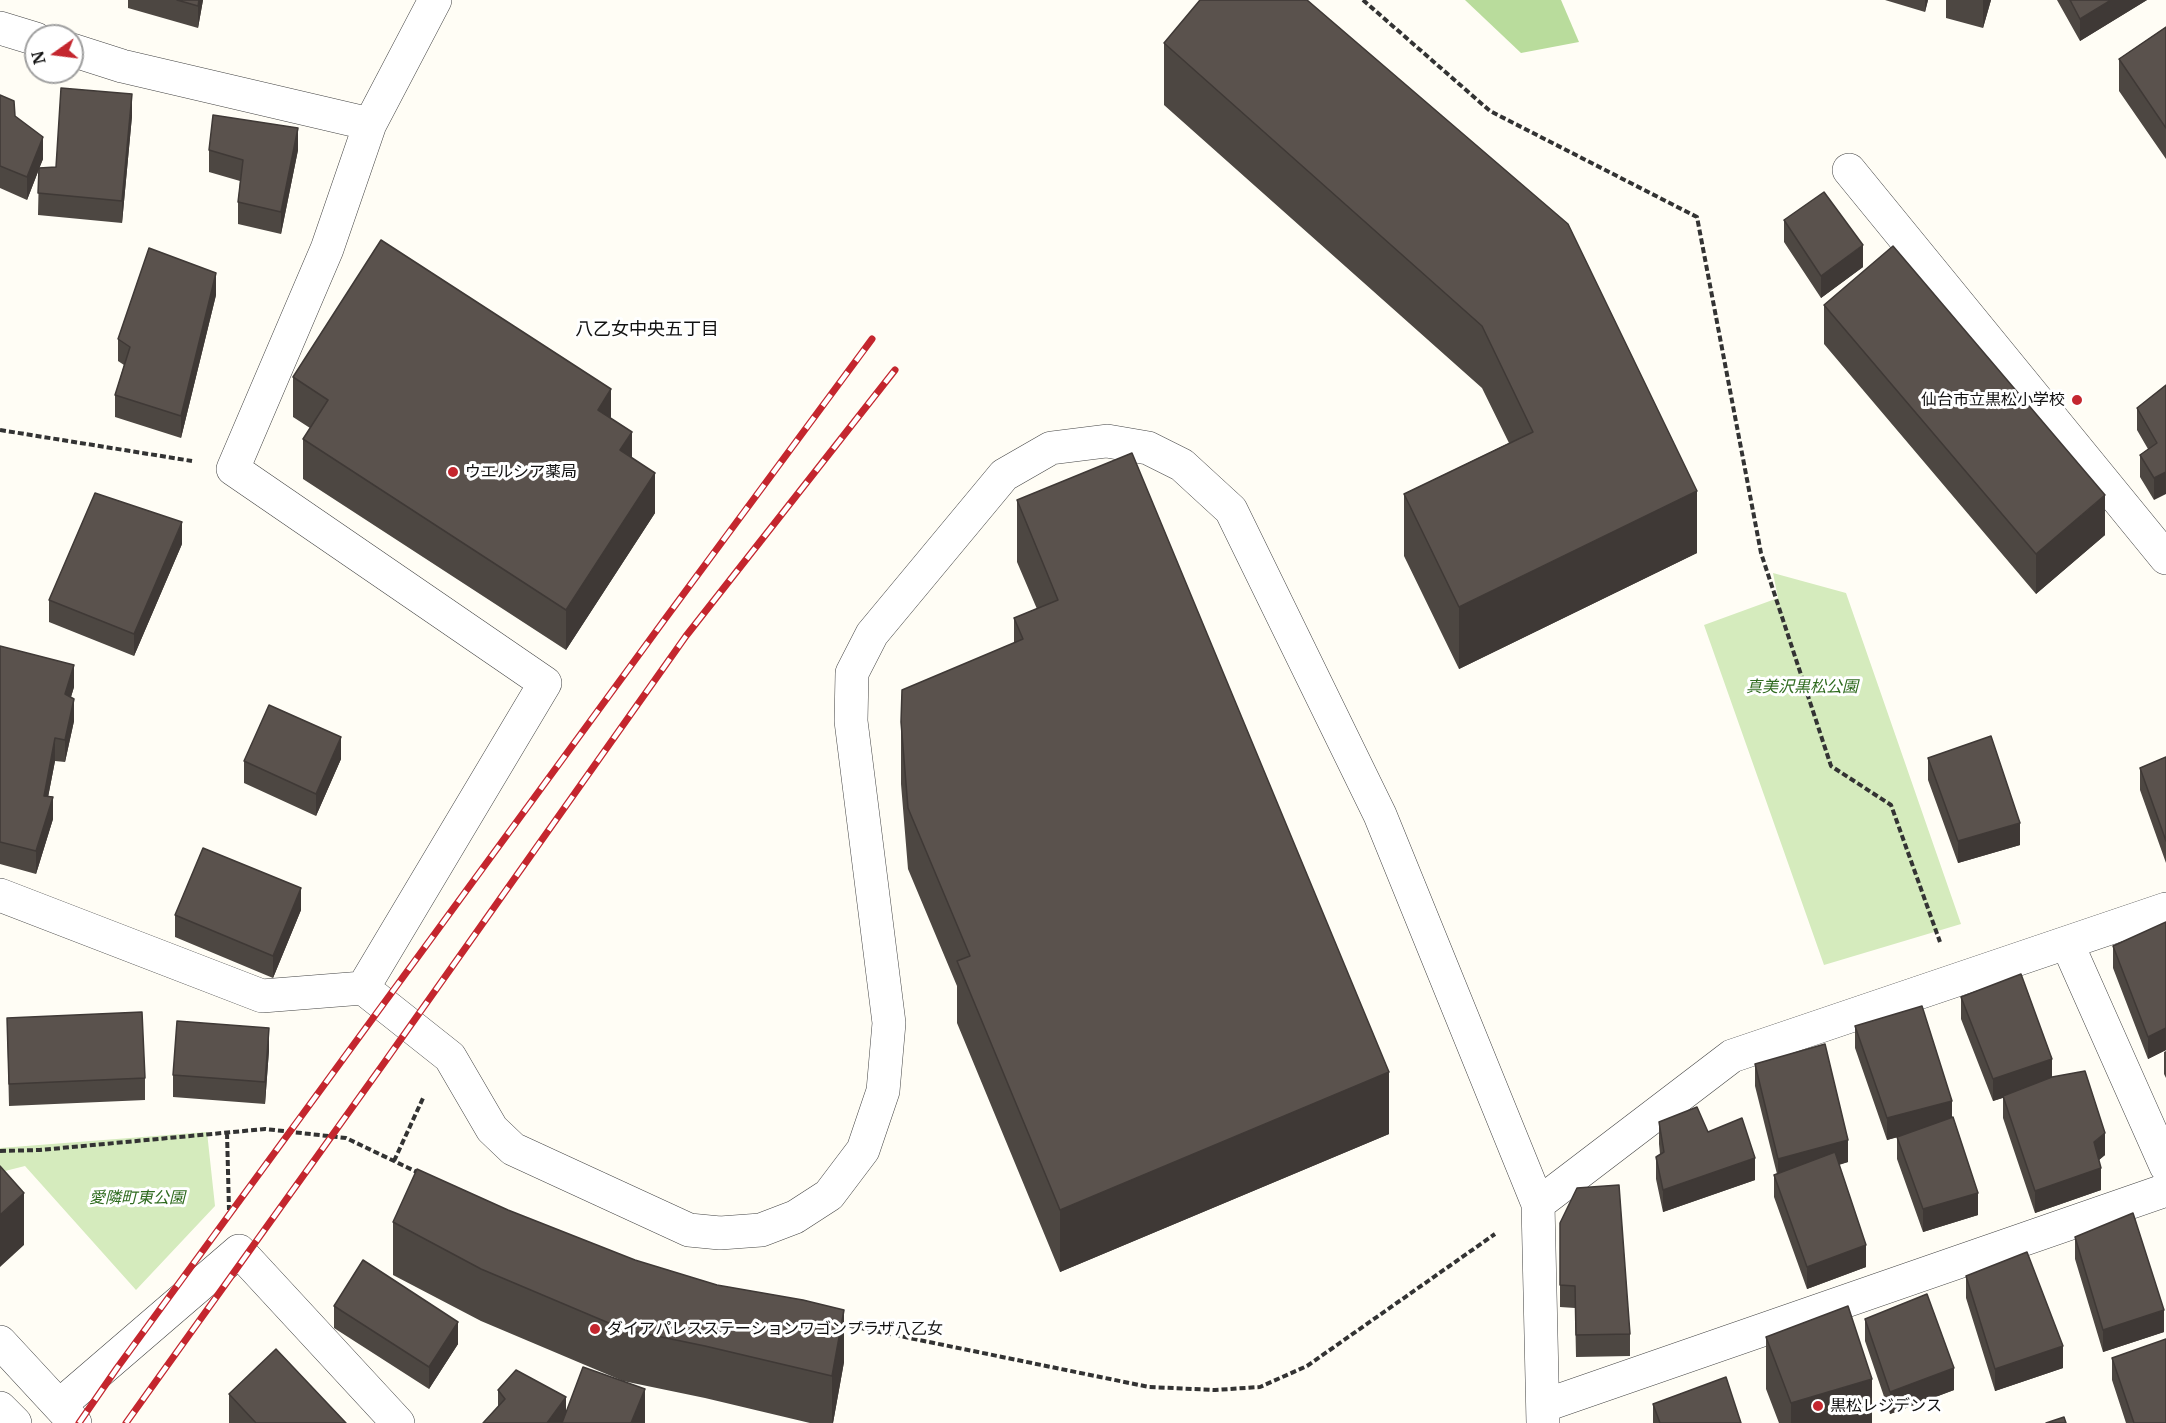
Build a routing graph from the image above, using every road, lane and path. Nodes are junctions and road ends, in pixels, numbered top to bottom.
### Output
1 (435, 0) edge
2 (1364, 0) edge
3 (0, 28) edge
4 (24, 35) edge
5 (84, 54) edge
6 (370, 124) junction
7 (1849, 170) dead end
8 (0, 430) edge
9 (233, 469) junction
10 (2166, 558) edge
11 (0, 895) edge
12 (2166, 909) edge
13 (2067, 943) junction
14 (1954, 981) junction
15 (363, 988) junction
16 (444, 1052) junction
17 (226, 1133) dead end
18 (394, 1161) dead end
19 (2166, 1166) edge
20 (2166, 1190) edge
21 (1538, 1204) junction
22 (231, 1259) junction
23 (0, 1342) edge
24 (0, 1408) edge
25 (68, 1414) edge
26 (1543, 1415) edge
27 (15, 1423) edge
28 (398, 1423) edge

1 - 6 street
2 - 14 path
3 - 4 street
5 - 6 street
6 - 9 street
7 - 10 street
8 - 9 path
9 - 15 street
11 - 15 street
12 - 13 street
13 - 14 street
13 - 19 street
14 - 21 street
15 - 16 street
16 - 18 path
16 - 21 street
17 - 22 path
20 - 26 street
21 - 26 street
22 - 25 street
22 - 28 street
23 - 25 street
24 - 27 street

